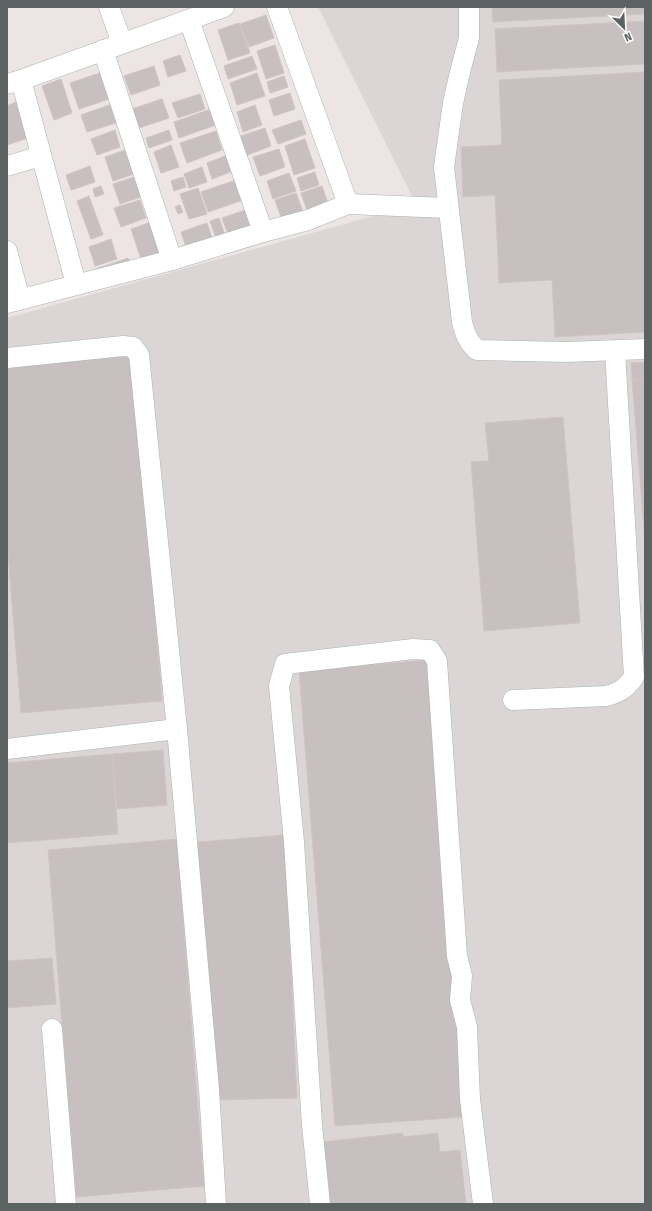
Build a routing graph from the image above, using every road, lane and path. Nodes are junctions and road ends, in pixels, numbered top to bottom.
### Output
1 (109, 7) edge
2 (224, 7) edge
3 (277, 7) edge
4 (469, 7) edge
5 (189, 20) junction
6 (122, 43) junction
7 (103, 50) junction
8 (14, 82) edge
9 (41, 156) junction
10 (7, 166) edge
11 (348, 204) junction
12 (448, 208) junction
13 (263, 232) junction
14 (7, 251) edge
15 (172, 260) junction
16 (76, 284) junction
17 (14, 301) edge
18 (645, 350) edge
19 (615, 351) junction
20 (7, 358) edge
21 (514, 700) dead end
22 (178, 730) junction
23 (7, 749) edge
24 (52, 1029) dead end
25 (66, 1204) edge
26 (216, 1204) edge
27 (320, 1204) edge
28 (483, 1204) edge

1 - 6 street
2 - 5 street
3 - 11 street
4 - 12 street
5 - 6 street
5 - 13 street
6 - 7 street
7 - 8 street
7 - 15 street
8 - 9 street
9 - 10 street
9 - 16 street
11 - 12 street
11 - 13 street
12 - 19 street
13 - 15 street
14 - 17 street
15 - 16 street
16 - 17 street
18 - 19 street
19 - 21 street
20 - 22 street
22 - 23 street
22 - 26 street
24 - 25 street
27 - 28 street

